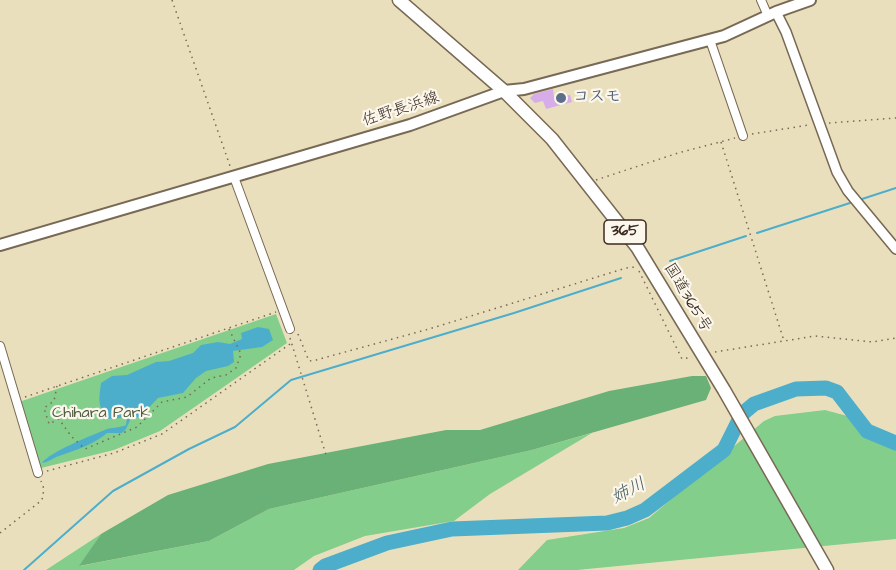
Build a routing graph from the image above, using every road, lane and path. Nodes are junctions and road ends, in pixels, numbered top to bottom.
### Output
1 (172, 0) edge
2 (399, 0) edge
3 (761, 0) edge
4 (810, 0) edge
5 (772, 14) junction
6 (710, 40) junction
7 (504, 92) junction
8 (743, 136) dead end
9 (721, 141) dead end
10 (234, 177) junction
11 (0, 245) edge
12 (896, 249) edge
13 (282, 310) junction
14 (228, 327) junction
15 (290, 329) junction
16 (896, 338) edge
17 (784, 341) junction
18 (291, 344) junction
19 (0, 346) edge
20 (716, 352) dead end
21 (693, 357) dead end
22 (57, 386) junction
23 (16, 400) junction
24 (326, 454) dead end
25 (38, 473) junction
26 (0, 533) edge
27 (826, 570) edge

1 - 10 path
2 - 7 highway, 国道365号 / 365
3 - 5 street
4 - 5 main road, 佐野長浜線
5 - 6 main road, 佐野長浜線
5 - 12 street
6 - 7 main road, 佐野長浜線
6 - 8 street
7 - 10 main road, 佐野長浜線
7 - 27 highway, 国道365号 / 365
9 - 17 path
10 - 11 main road, 佐野長浜線
10 - 13 street
13 - 14 path
13 - 15 street
14 - 22 path
14 - 22 path
15 - 18 path
15 - 21 path
16 - 17 path
17 - 20 path
18 - 24 path
18 - 25 path
19 - 23 street
22 - 23 path
23 - 25 street
25 - 26 path

